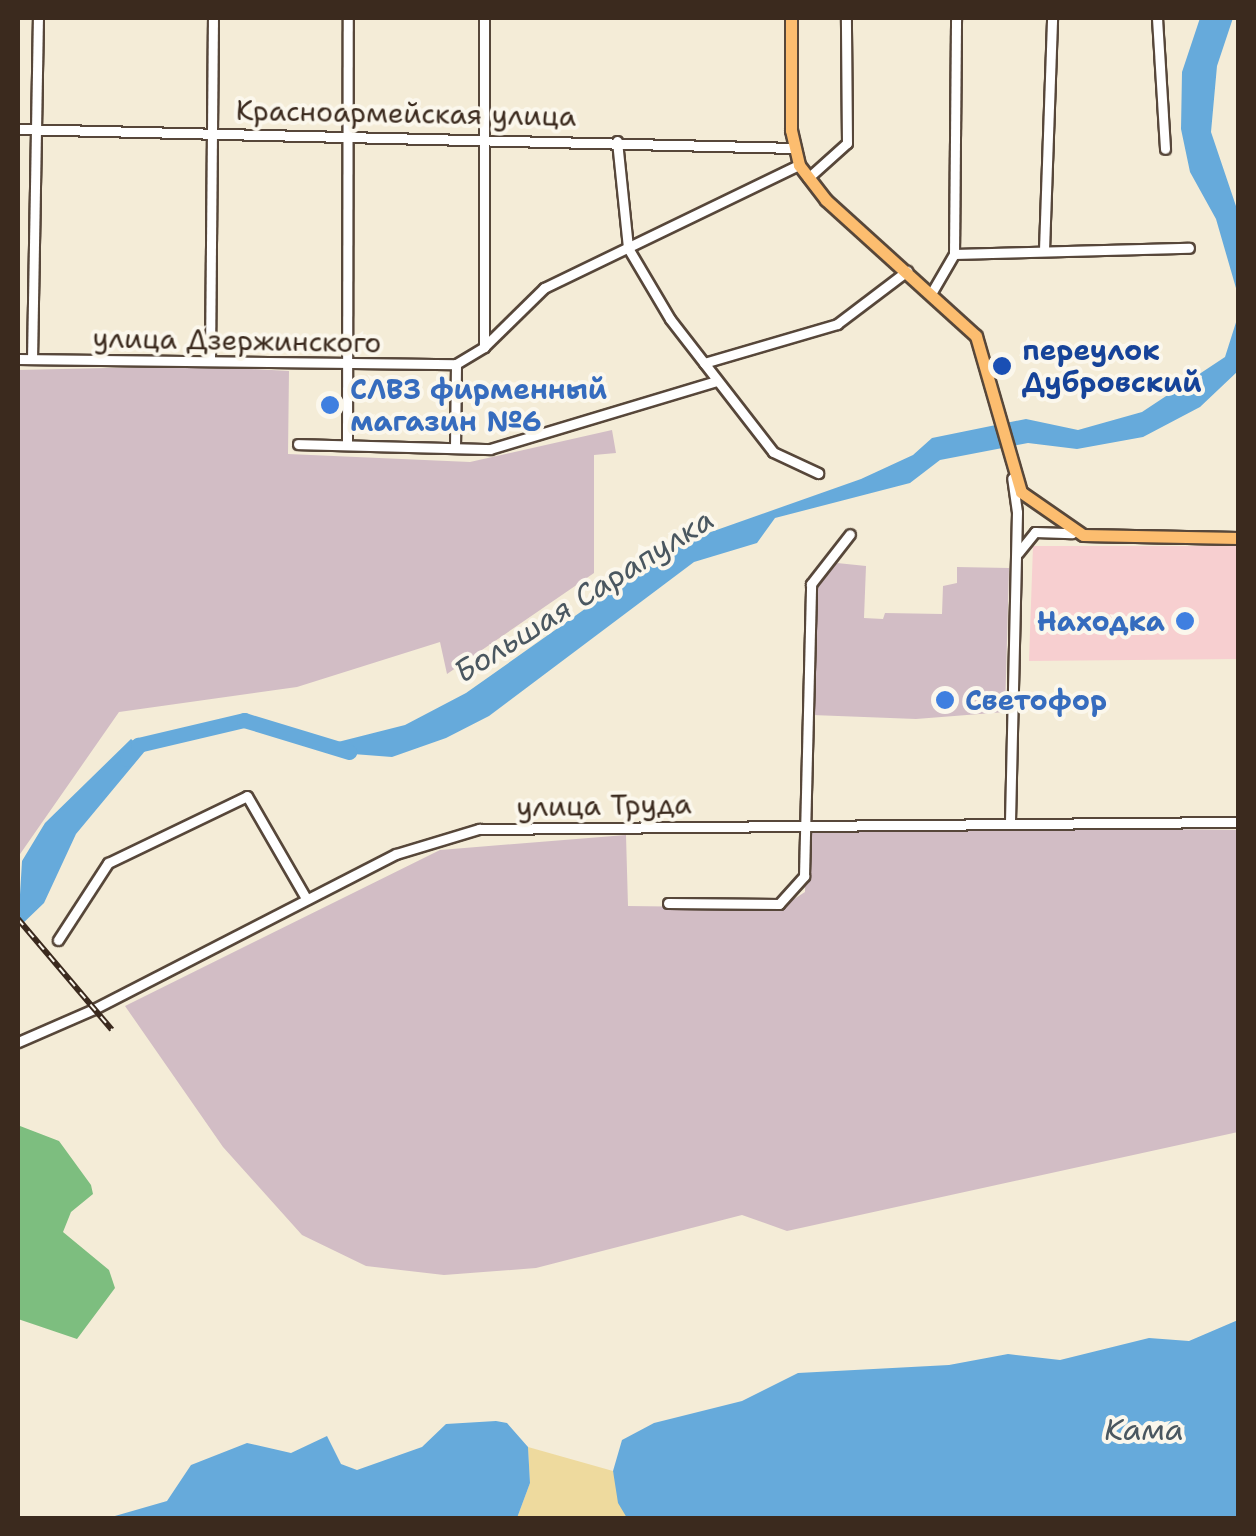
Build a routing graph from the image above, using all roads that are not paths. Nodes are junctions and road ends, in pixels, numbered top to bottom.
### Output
1 (38, 18) edge
2 (213, 18) edge
3 (348, 18) edge
4 (484, 18) edge
5 (792, 18) edge
6 (846, 18) edge
7 (956, 18) edge
8 (1052, 18) edge
9 (1157, 18) edge
10 (18, 129) edge
11 (38, 130) junction
12 (211, 131) junction
13 (348, 132) junction
14 (482, 136) junction
15 (618, 141) junction
16 (793, 148) junction
17 (1165, 149) dead end
18 (799, 165) junction
19 (808, 178) junction
20 (628, 248) junction
21 (1189, 248) dead end
22 (1044, 250) junction
23 (954, 254) junction
24 (907, 271) junction
25 (932, 292) junction
26 (484, 347) junction
27 (18, 359) edge
28 (32, 359) junction
29 (210, 360) junction
30 (704, 363) junction
31 (456, 364) junction
32 (348, 365) junction
33 (716, 381) junction
34 (298, 444) dead end
35 (347, 445) junction
36 (456, 447) junction
37 (1010, 471) junction
38 (818, 473) dead end
39 (1072, 532) junction
40 (850, 534) dead end
41 (1238, 538) edge
42 (1016, 560) junction
43 (1010, 821) junction
44 (1238, 822) edge
45 (804, 825) junction
46 (306, 898) junction
47 (668, 903) dead end
48 (58, 940) dead end
49 (18, 1042) edge

1 - 11 street
2 - 12 street
3 - 13 street
4 - 14 street
5 - 16 main road
6 - 19 street
7 - 23 street
8 - 22 street
9 - 17 street
10 - 11 street, Красноармейская улица
11 - 12 street, Красноармейская улица
11 - 28 street
12 - 13 street, Красноармейская улица
12 - 29 street
13 - 14 street, Красноармейская улица
13 - 32 street
14 - 15 street, Красноармейская улица
14 - 26 street
15 - 16 street, Красноармейская улица
15 - 20 street
16 - 18 main road
18 - 19 main road
18 - 20 street
19 - 24 main road
20 - 26 street
20 - 30 street
21 - 22 street
22 - 23 street
23 - 25 street
24 - 25 main road
24 - 30 street
25 - 37 main road
26 - 31 street
27 - 28 street, улица Дзержинского
28 - 29 street, улица Дзержинского
29 - 32 street, улица Дзержинского
30 - 33 street
31 - 32 street, улица Дзержинского
31 - 36 street
32 - 35 street
33 - 36 street
33 - 38 street
34 - 35 street
35 - 36 street
37 - 39 main road
37 - 42 street
39 - 41 main road
39 - 42 street
40 - 45 street
42 - 43 street
43 - 44 street, улица Труда
43 - 45 street, улица Труда
45 - 46 street, улица Труда
45 - 47 street
46 - 48 street
46 - 49 street, улица Труда

